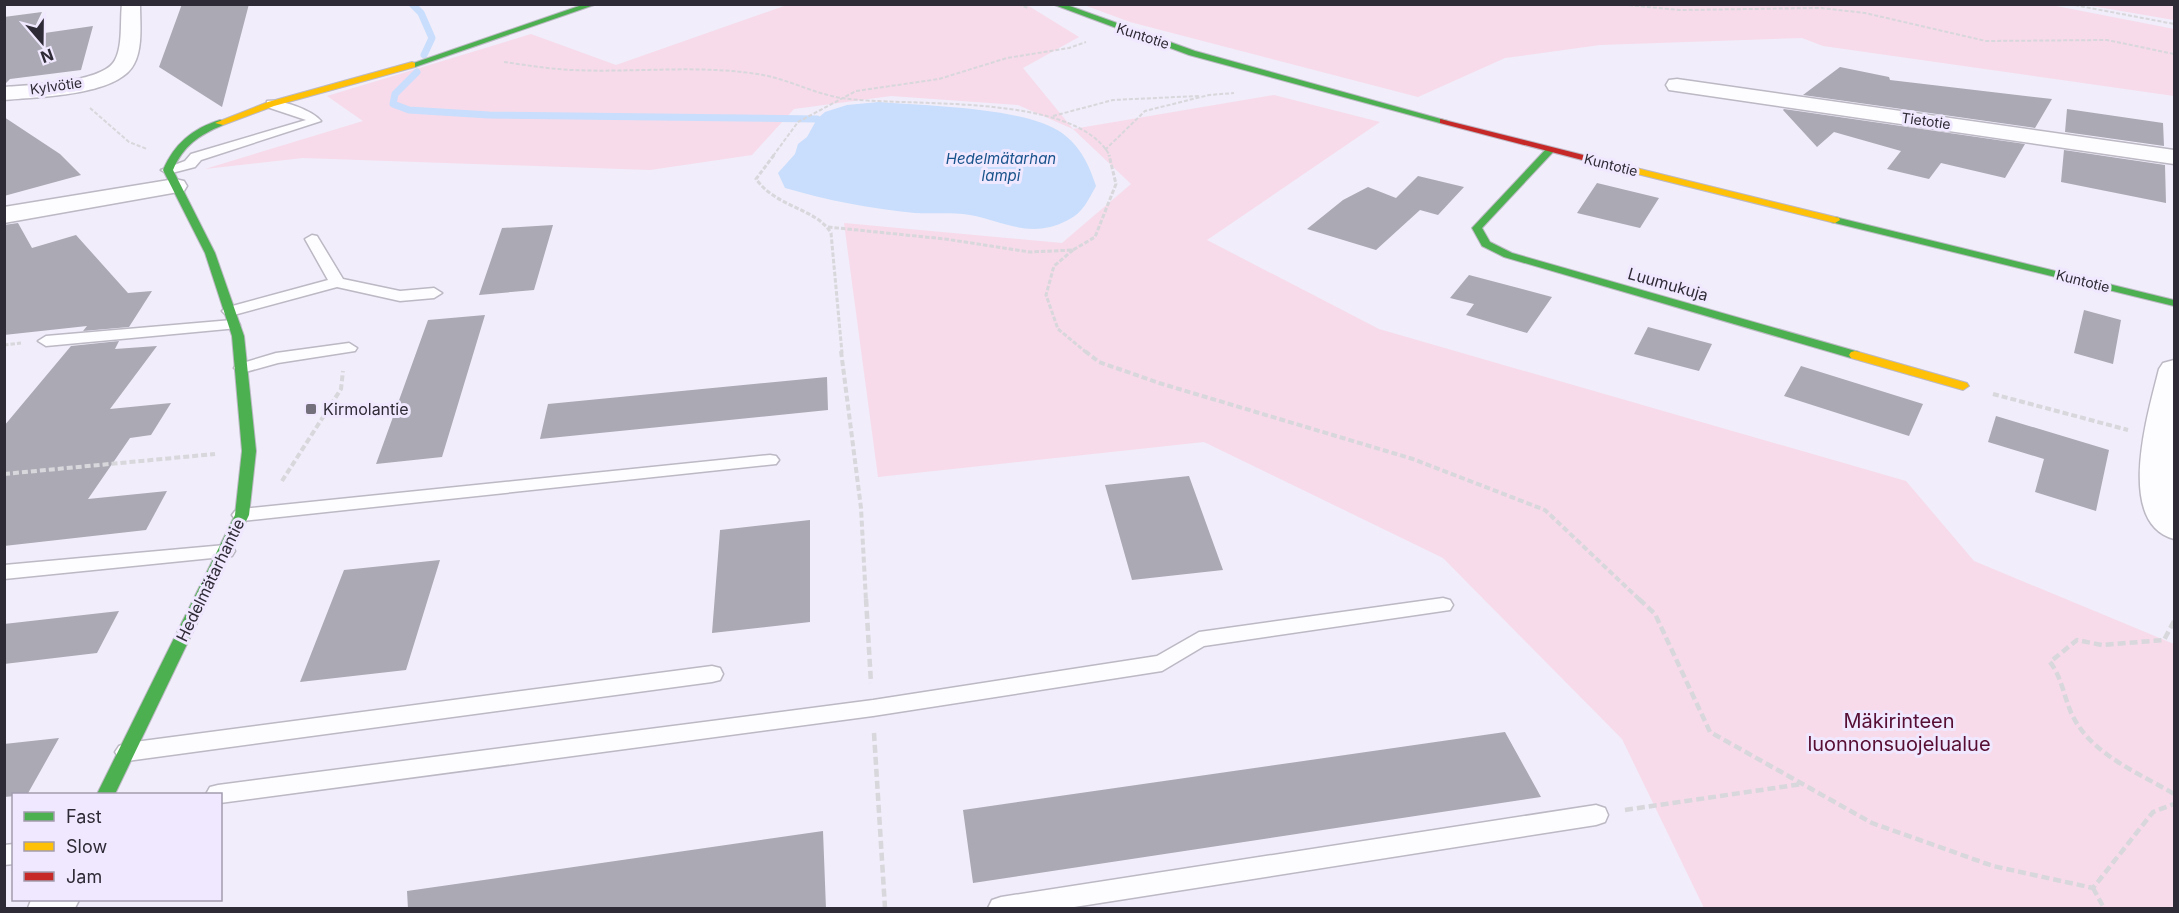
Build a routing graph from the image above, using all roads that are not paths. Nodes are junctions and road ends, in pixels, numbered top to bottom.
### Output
1 (131, 4) edge
2 (594, 4) edge
3 (1054, 4) edge
4 (1677, 85) dead end
5 (4, 94) edge
6 (271, 105) junction
7 (1550, 150) junction
8 (2175, 157) edge
9 (172, 178) junction
10 (4, 215) edge
11 (312, 239) dead end
12 (337, 282) junction
13 (434, 293) dead end
14 (2175, 303) edge
15 (231, 318) junction
16 (46, 341) dead end
17 (349, 348) dead end
18 (242, 368) junction
19 (2175, 369) edge
20 (1963, 386) road end
21 (770, 459) dead end
22 (242, 515) junction
23 (2175, 528) edge
24 (225, 551) junction
25 (4, 572) edge
26 (1443, 605) dead end
27 (712, 674) dead end
28 (127, 752) junction
29 (107, 793) edge
30 (222, 794) edge
31 (1596, 815) road end
32 (1001, 909) edge

1 - 5 street, Kylvötie
2 - 6 street
3 - 7 street, Kuntotie
4 - 8 street, Tietotie
6 - 9 street
6 - 9 lane
7 - 14 street, Kuntotie
7 - 20 street, Luumukuja
9 - 10 street
9 - 15 street, Hedelmätarhantie
11 - 12 lane
12 - 13 lane
12 - 15 lane
15 - 16 lane
15 - 18 street, Hedelmätarhantie
17 - 18 lane
18 - 22 street, Hedelmätarhantie
19 - 23 street
21 - 22 lane
22 - 24 street, Hedelmätarhantie
24 - 25 lane
24 - 28 street, Hedelmätarhantie
26 - 30 lane
27 - 28 lane
28 - 29 street, Hedelmätarhantie
31 - 32 lane

